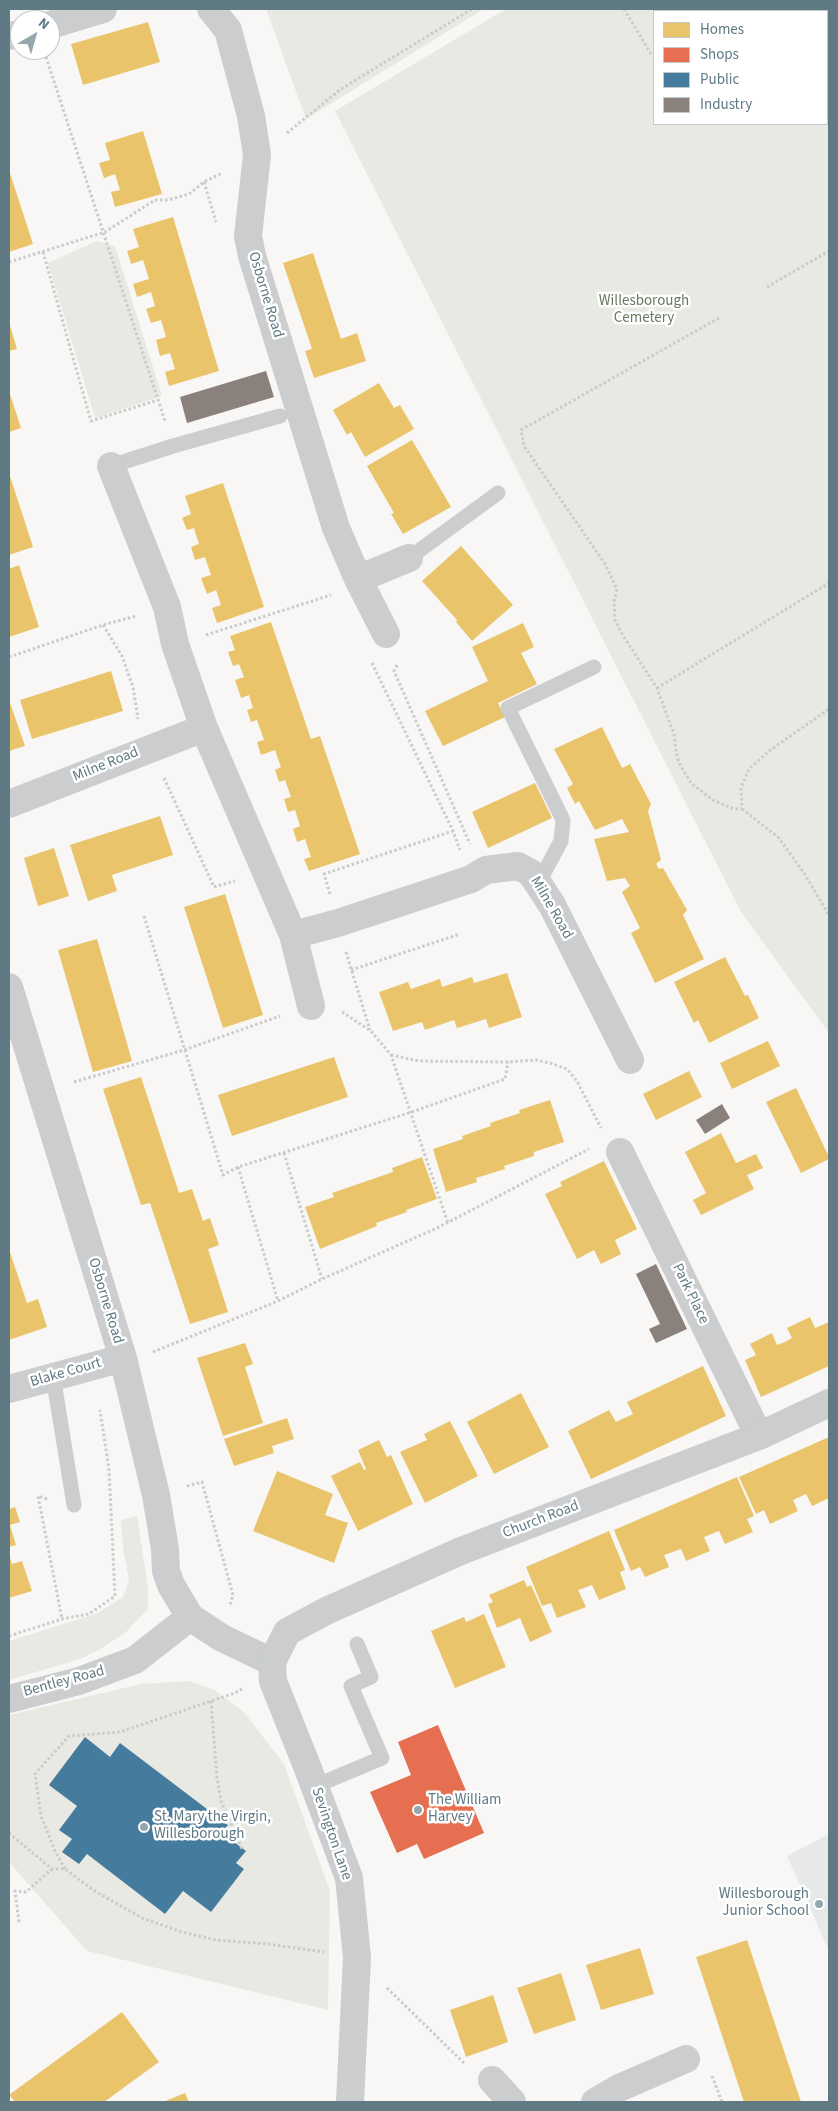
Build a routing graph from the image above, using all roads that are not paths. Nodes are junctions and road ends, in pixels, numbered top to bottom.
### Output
1 (103, 9) edge
2 (211, 9) edge
3 (60, 23) edge
4 (280, 416) dead end
5 (111, 466) joint
6 (498, 493) dead end
7 (409, 558) joint
8 (348, 586) junction
9 (386, 634) road end
10 (594, 667) dead end
11 (204, 728) junction
12 (9, 804) edge
13 (538, 884) junction
14 (293, 935) junction
15 (9, 987) edge
16 (311, 1006) road end
17 (16, 1031) edge
18 (630, 1060) dead end
19 (614, 1146) road end
20 (123, 1358) junction
21 (53, 1376) junction
22 (9, 1389) edge
23 (829, 1403) edge
24 (759, 1436) junction
25 (74, 1505) road end
26 (190, 1617) junction
27 (357, 1644) dead end
28 (272, 1662) junction
29 (9, 1698) edge
30 (315, 1786) junction
31 (686, 2059) dead end
32 (492, 2080) road end
33 (350, 2102) edge
34 (512, 2102) edge
35 (595, 2102) edge

1 - 3 street
2 - 8 street, Osborne Road
4 - 5 lane
5 - 11 street
6 - 7 lane
7 - 8 street
8 - 9 street, Osborne Road
10 - 13 lane
11 - 12 street, Milne Road
11 - 14 street
13 - 14 street, Milne Road
13 - 18 street, Milne Road
14 - 16 street
15 - 17 street, Osborne Road
17 - 20 street, Osborne Road
19 - 24 street, Park Place
20 - 21 street, Blake Court
20 - 26 street, Osborne Road
21 - 22 street, Blake Court
21 - 25 lane
23 - 24 street, Church Road
24 - 28 street, Church Road
26 - 28 street
26 - 29 street, Bentley Road
27 - 30 lane
28 - 30 street, Sevington Lane
30 - 33 street, Sevington Lane
31 - 35 street
32 - 34 street

